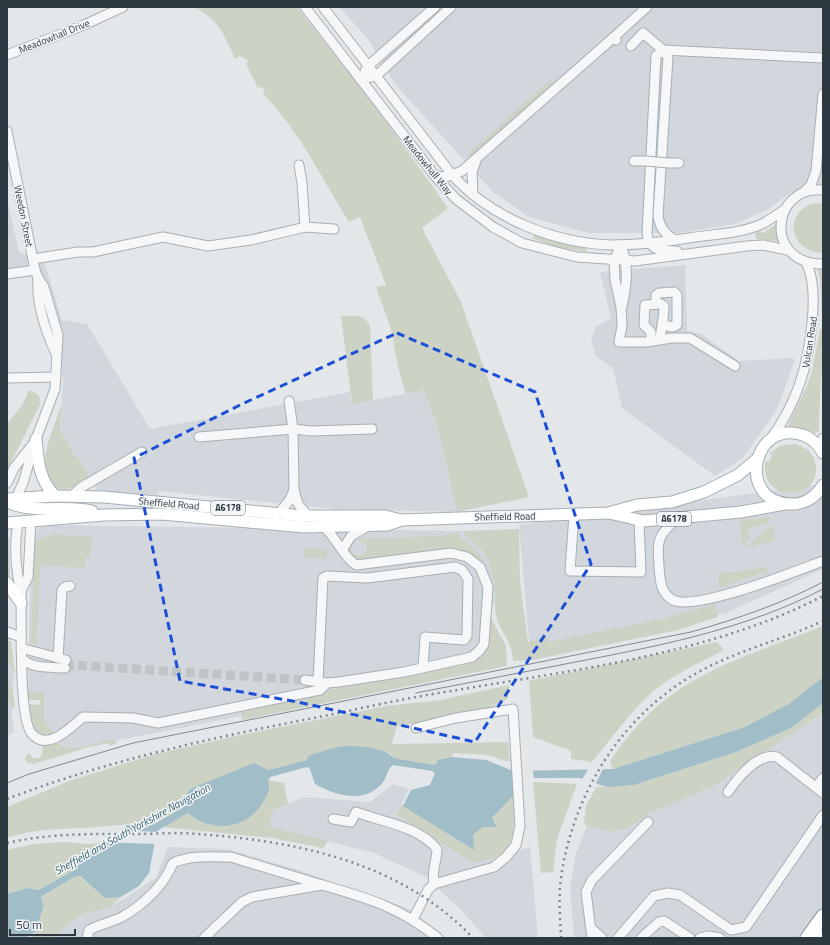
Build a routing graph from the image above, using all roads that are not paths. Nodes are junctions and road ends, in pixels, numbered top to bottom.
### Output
1 (123, 7) edge
2 (304, 7) edge
3 (323, 7) edge
4 (435, 7) edge
5 (451, 7) edge
6 (647, 7) edge
7 (631, 46) dead end
8 (663, 50) junction
9 (7, 55) edge
10 (823, 58) edge
11 (368, 66) junction
12 (376, 76) junction
13 (360, 79) junction
14 (823, 94) edge
15 (8, 136) edge
16 (477, 160) junction
17 (634, 161) dead end
18 (679, 163) dead end
19 (298, 166) dead end
20 (435, 176) junction
21 (453, 176) junction
22 (823, 190) edge
23 (804, 192) junction
24 (473, 195) junction
25 (784, 210) junction
26 (305, 228) junction
27 (334, 229) dead end
28 (675, 240) junction
29 (648, 243) junction
30 (621, 245) junction
31 (787, 250) junction
32 (688, 253) junction
33 (33, 259) junction
34 (614, 261) junction
35 (627, 262) junction
36 (806, 262) junction
37 (823, 264) edge
38 (7, 274) edge
39 (37, 274) junction
40 (656, 304) junction
41 (621, 308) junction
42 (663, 325) junction
43 (656, 341) junction
44 (735, 366) dead end
45 (56, 377) junction
46 (7, 378) edge
47 (289, 401) dead end
48 (293, 429) junction
49 (372, 429) dead end
50 (199, 437) dead end
51 (823, 438) edge
52 (36, 439) junction
53 (770, 440) junction
54 (822, 451) edge
55 (142, 452) dead end
56 (757, 459) junction
57 (7, 483) edge
58 (823, 485) edge
59 (294, 490) junction
60 (55, 496) junction
61 (72, 496) junction
62 (818, 496) edge
63 (33, 497) junction
64 (786, 504) junction
65 (9, 505) edge
66 (608, 513) junction
67 (278, 514) junction
68 (574, 514) junction
69 (104, 515) junction
70 (308, 516) junction
71 (18, 517) edge
72 (677, 519) junction
73 (402, 520) junction
74 (31, 521) junction
75 (639, 521) junction
76 (368, 526) junction
77 (324, 527) junction
78 (343, 549) junction
79 (823, 561) edge
80 (7, 583) edge
81 (70, 586) dead end
82 (21, 591) junction
83 (21, 603) junction
84 (7, 632) edge
85 (21, 638) junction
86 (21, 648) junction
87 (22, 659) junction
88 (63, 662) junction
89 (423, 668) junction
90 (305, 680) tunnel mouth
91 (323, 682) junction
92 (416, 728) dead end
93 (823, 778) edge
94 (820, 790) edge
95 (728, 792) dead end
96 (823, 815) edge
97 (333, 819) dead end
98 (648, 822) dead end
99 (434, 884) junction
100 (323, 885) junction
101 (823, 916) edge
102 (413, 919) junction
103 (592, 928) junction
104 (87, 938) edge
105 (204, 938) edge
106 (438, 938) edge
107 (592, 938) edge
108 (602, 938) edge
109 (618, 938) edge
110 (641, 938) edge
111 (690, 938) edge
112 (700, 938) edge
113 (720, 938) edge
114 (807, 938) edge

1 - 9 street, Meadowhall Drive
2 - 13 street, Meadowhall Way
3 - 11 street, Meadowhall Way
4 - 11 street
5 - 12 street
6 - 16 street
7 - 8 street
8 - 10 street
8 - 28 street
8 - 29 street
11 - 12 street, Meadowhall Way
11 - 13 street
12 - 13 street
12 - 21 street, Meadowhall Way
13 - 20 street, Meadowhall Way
14 - 23 street, Meadowhall Way
15 - 33 street, Weedon Street
16 - 21 street
16 - 24 street
17 - 18 street, bridge
19 - 26 street
20 - 21 street
20 - 34 street, Meadowhall Way
21 - 24 street, Meadowhall Way
22 - 23 street
23 - 25 street, Meadowhall Way
24 - 30 street, Meadowhall Way
25 - 28 street, Meadowhall Way
25 - 31 street
26 - 27 street
26 - 33 street
28 - 29 street, Meadowhall Way
29 - 30 street, Meadowhall Way
29 - 32 street
30 - 34 street
30 - 35 street
31 - 32 street, Meadowhall Way
31 - 36 street
32 - 35 street, Meadowhall Way
33 - 39 street, Weedon Street
34 - 35 street, Meadowhall Way
34 - 41 street
35 - 41 street
36 - 37 street
36 - 53 street, Vulcan Road
38 - 39 street
39 - 45 street, Weedon Street
40 - 42 street
40 - 42 street
40 - 43 street
41 - 43 street
42 - 43 street
43 - 44 street
45 - 46 street
45 - 52 street, Weedon Street
47 - 48 street
48 - 49 street
48 - 50 street
48 - 59 street
51 - 54 street
52 - 57 street, Weedon Street
52 - 60 main road
52 - 65 street, Weedon Street
53 - 54 main road
53 - 56 main road, A6178
55 - 61 street
56 - 64 main road
56 - 66 main road, A6178
58 - 62 main road, A6178
59 - 67 street
59 - 70 street
60 - 61 main road, Sheffield Road / A6178
60 - 63 main road, Sheffield Road / A6178
61 - 67 main road, Sheffield Road / A6178
62 - 64 main road, A6178
63 - 65 main road, Sheffield Road / A6178
63 - 71 main road
64 - 72 main road, A6178
65 - 71 main road, Sheffield Road
66 - 68 main road, Sheffield Road / A6178
66 - 75 main road, A6178
67 - 70 main road, Sheffield Road / A6178
68 - 73 main road, Sheffield Road / A6178
68 - 75 street
69 - 71 main road, Sheffield Road
69 - 74 main road, Sheffield Road / A6178
69 - 77 main road, Sheffield Road / A6178
70 - 73 main road, Sheffield Road / A6178
71 - 74 main road, Sheffield Road / A6178
71 - 82 street
72 - 75 main road, A6178
72 - 79 street
73 - 76 main road, Sheffield Road / A6178
74 - 82 street
76 - 77 main road, Sheffield Road / A6178
76 - 78 street
77 - 78 street
78 - 89 street
80 - 83 main road
81 - 88 street
82 - 83 street
83 - 85 street
84 - 85 street
85 - 86 street
86 - 87 street
86 - 88 street
87 - 88 street
87 - 91 street
89 - 91 street
89 - 91 street
90 - 91 street
92 - 99 street
93 - 94 street
94 - 95 street
96 - 109 street
97 - 99 street
98 - 103 street
99 - 102 street
100 - 102 street
100 - 104 street
100 - 105 street
101 - 114 highway
102 - 106 street
103 - 107 street
103 - 108 street
110 - 111 street
112 - 113 street

